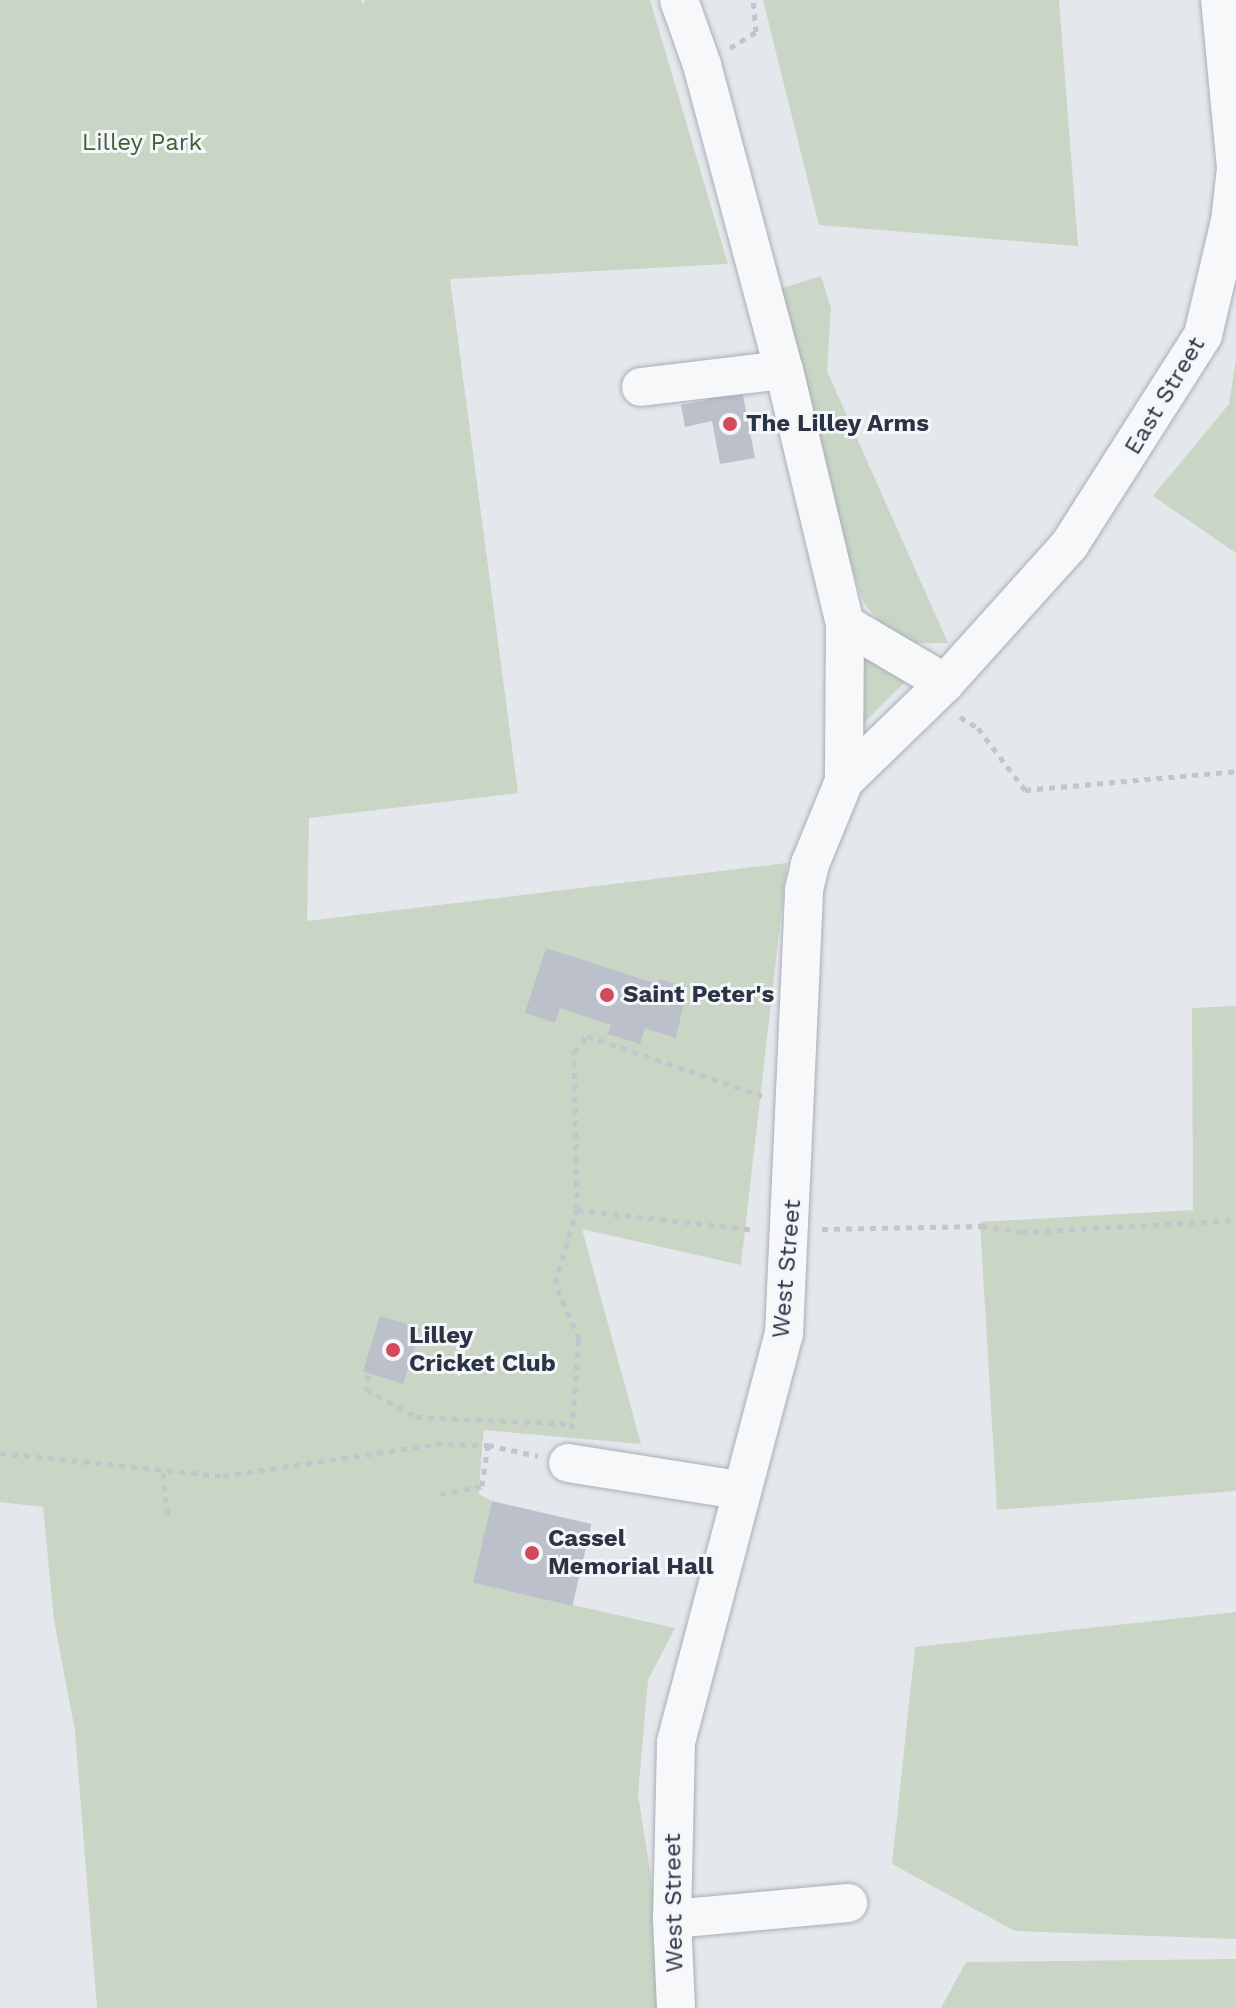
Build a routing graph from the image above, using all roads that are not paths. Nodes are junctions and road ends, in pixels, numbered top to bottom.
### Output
1 (679, 0) edge
2 (1220, 0) edge
3 (784, 370) junction
4 (641, 387) dead end
5 (845, 624) junction
6 (937, 690) junction
7 (844, 781) junction
8 (568, 1463) road end
9 (739, 1490) junction
10 (848, 1903) dead end
11 (672, 1919) junction
12 (676, 2008) edge

1 - 3 street
2 - 6 street, East Street
3 - 4 street
3 - 5 street
5 - 6 street
5 - 7 street
6 - 7 street, West Street
7 - 9 street, West Street
8 - 9 street
9 - 11 street, West Street
10 - 11 street
11 - 12 street, West Street

